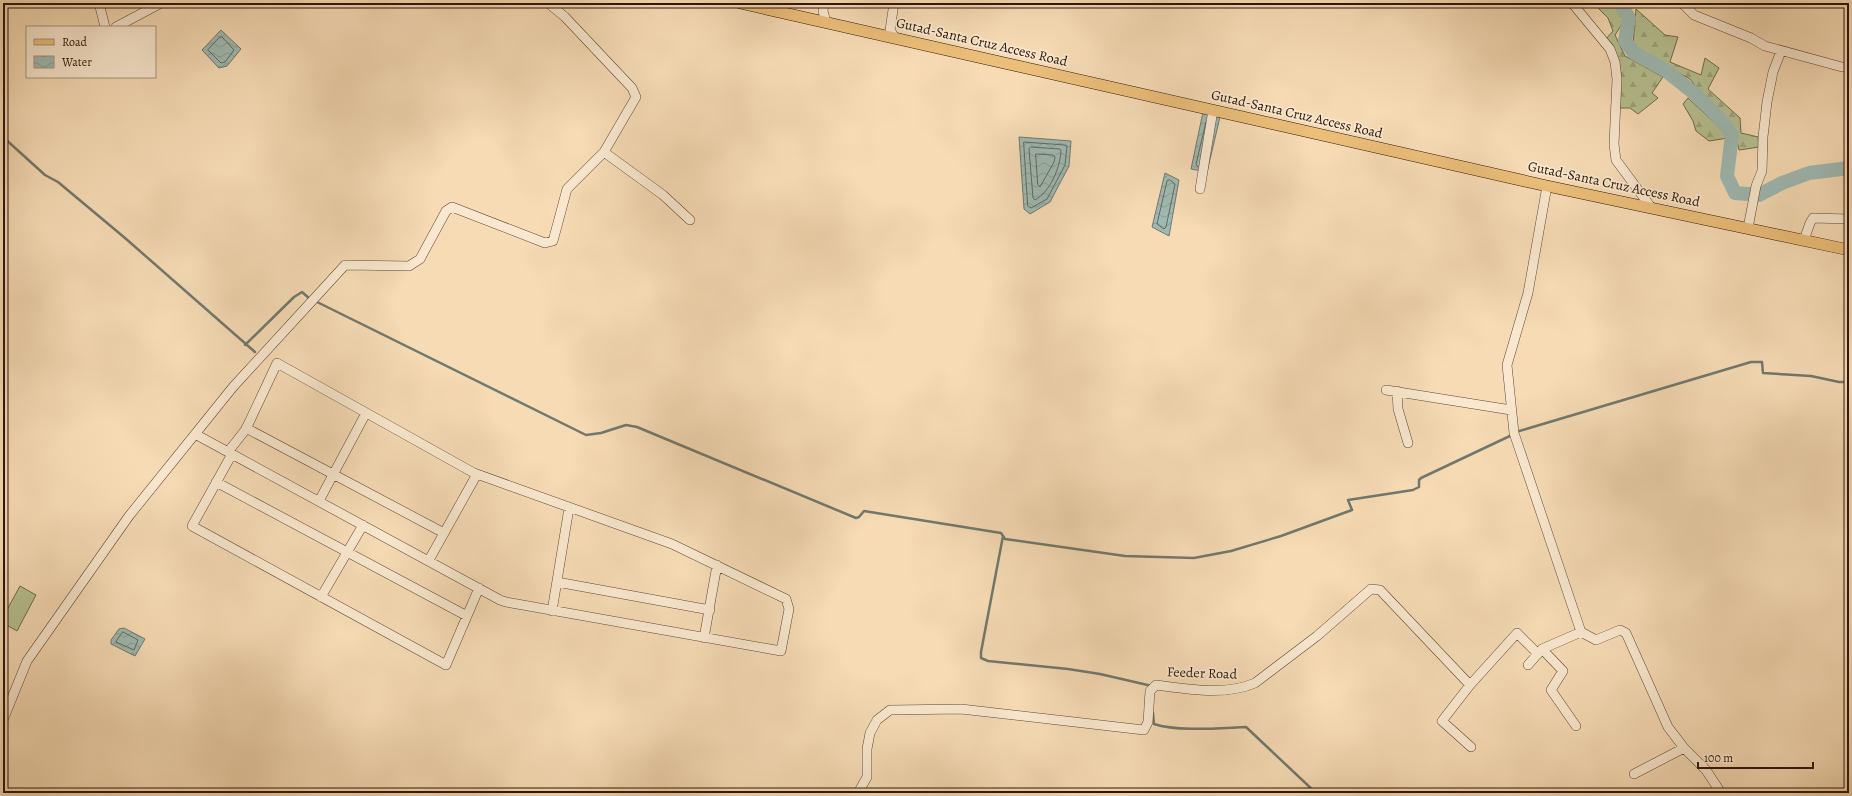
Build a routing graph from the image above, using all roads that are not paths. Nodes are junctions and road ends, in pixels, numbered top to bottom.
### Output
1 (99, 3) edge
2 (161, 3) edge
3 (548, 3) edge
4 (740, 3) edge
5 (824, 3) edge
6 (894, 3) edge
7 (1572, 3) edge
8 (1682, 3) edge
9 (826, 22) junction
10 (105, 26) edge
11 (118, 26) edge
12 (895, 38) junction
13 (1781, 51) junction
14 (1849, 67) edge
15 (1213, 110) junction
16 (604, 152) junction
17 (1548, 186) junction
18 (1200, 189) dead end
19 (1650, 206) junction
20 (1849, 219) edge
21 (690, 220) dead end
22 (1748, 228) junction
23 (1804, 240) junction
24 (1849, 250) edge
25 (1386, 390) dead end
26 (1397, 391) junction
27 (1511, 410) junction
28 (366, 413) junction
29 (246, 428) junction
30 (195, 434) junction
31 (1408, 443) dead end
32 (230, 453) junction
33 (334, 474) junction
34 (477, 474) junction
35 (216, 482) junction
36 (319, 501) junction
37 (569, 508) junction
38 (363, 525) junction
39 (444, 532) junction
40 (347, 552) junction
41 (429, 560) junction
42 (717, 566) junction
43 (557, 582) junction
44 (479, 588) junction
45 (321, 597) junction
46 (710, 610) junction
47 (552, 611) junction
48 (467, 616) junction
49 (1581, 632) junction
50 (704, 638) junction
51 (1540, 651) junction
52 (1528, 665) dead end
53 (1470, 685) junction
54 (3, 720) edge
55 (1576, 726) dead end
56 (1471, 747) dead end
57 (1684, 748) junction
58 (1634, 774) dead end
59 (858, 793) edge
60 (1721, 793) edge

1 - 10 street
2 - 11 street
3 - 16 street
4 - 9 main road, Gutad-Santa Cruz Access Road
5 - 9 street
6 - 12 street
7 - 19 street
8 - 13 street
9 - 12 main road, Gutad-Santa Cruz Access Road
12 - 15 main road, Gutad-Santa Cruz Access Road
13 - 14 street
13 - 22 street
15 - 17 main road, Gutad-Santa Cruz Access Road
15 - 18 street
16 - 21 street
16 - 30 street
17 - 19 main road, Gutad-Santa Cruz Access Road
17 - 27 street
19 - 22 main road, Gutad-Santa Cruz Access Road
20 - 23 street
22 - 23 main road, Gutad-Santa Cruz Access Road
23 - 24 main road, Gutad-Santa Cruz Access Road
25 - 26 street
26 - 27 street
26 - 31 street
27 - 49 street
28 - 29 street
28 - 33 street
28 - 34 street
29 - 32 street
29 - 33 street
30 - 32 street
30 - 54 street
32 - 35 street
32 - 36 street
33 - 36 street
33 - 39 street
34 - 37 street
34 - 39 street
35 - 40 street
35 - 45 street
36 - 38 street
37 - 42 street
37 - 43 street
38 - 40 street
38 - 41 street
39 - 41 street
40 - 45 street
40 - 48 street
41 - 44 street
42 - 46 street
42 - 50 street
43 - 46 street
43 - 47 street
44 - 47 street
44 - 48 street
45 - 48 street
46 - 50 street
47 - 50 street
49 - 51 street
49 - 57 street
51 - 52 street
51 - 53 street
51 - 55 street
53 - 56 street
53 - 59 street, Feeder Road
57 - 58 street
57 - 60 street

